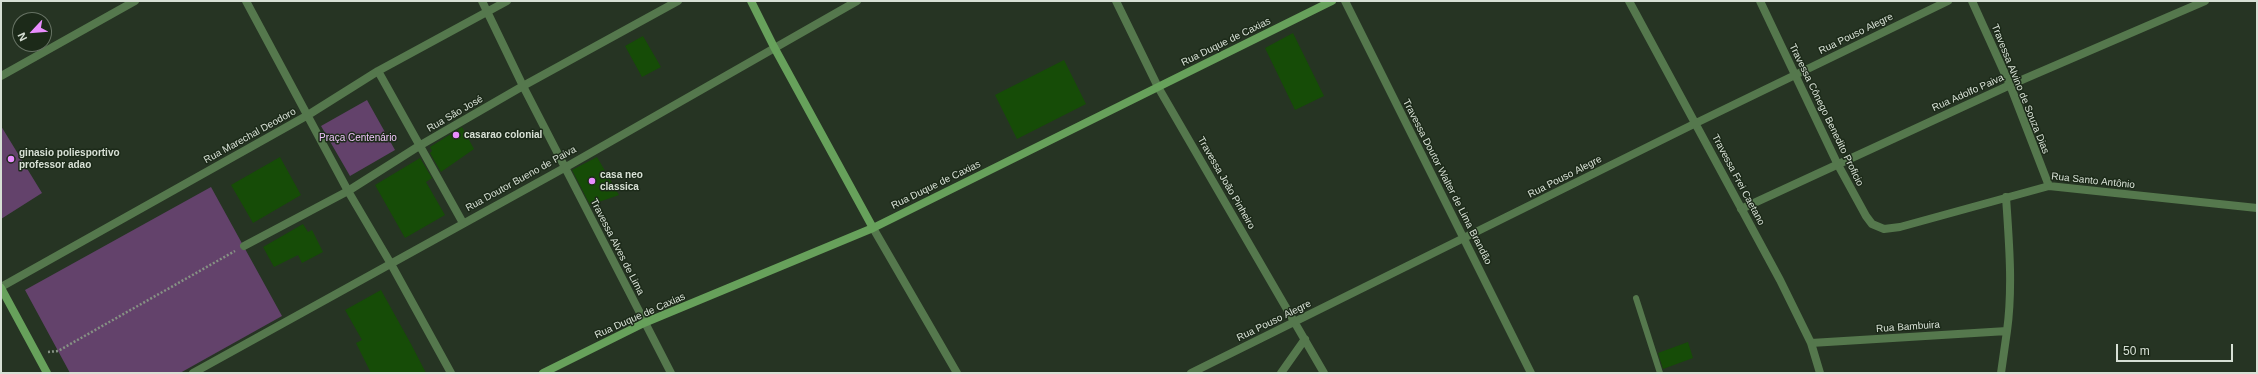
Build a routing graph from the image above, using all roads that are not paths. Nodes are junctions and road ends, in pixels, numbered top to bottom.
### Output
1 (135, 1) edge
2 (246, 1) edge
3 (482, 1) edge
4 (507, 1) edge
5 (678, 1) edge
6 (751, 1) edge
7 (857, 1) edge
8 (1116, 1) edge
9 (1332, 1) edge
10 (1344, 1) edge
11 (1629, 1) edge
12 (1760, 1) edge
13 (1948, 1) edge
14 (1972, 1) edge
15 (2205, 1) edge
16 (845, 4) edge
17 (488, 12) junction
18 (774, 47) junction
19 (378, 71) junction
20 (1795, 75) junction
21 (1, 76) edge
22 (2010, 85) junction
23 (523, 86) junction
24 (1158, 87) junction
25 (308, 115) junction
26 (1696, 123) junction
27 (419, 146) junction
28 (1837, 163) junction
29 (566, 167) junction
30 (2049, 186) junction
31 (348, 191) junction
32 (2006, 197) junction
33 (1741, 208) junction
34 (2257, 208) edge
35 (463, 223) junction
36 (873, 228) junction
37 (1884, 229) joint
38 (1464, 238) junction
39 (244, 246) road end
40 (391, 264) junction
41 (1, 287) edge
42 (1636, 298) dead end
43 (1295, 322) junction
44 (644, 323) junction
45 (2007, 332) junction
46 (1305, 339) junction
47 (1811, 344) junction
48 (47, 373) edge
49 (193, 373) edge
50 (451, 373) edge
51 (543, 373) edge
52 (671, 373) edge
53 (957, 373) edge
54 (1191, 373) edge
55 (1281, 373) edge
56 (1324, 373) edge
57 (1531, 373) edge
58 (1660, 373) edge
59 (1820, 373) edge
60 (2001, 373) edge

1 - 21 street
2 - 25 street
3 - 17 street, Travessa Alves de Lima
4 - 17 street, Rua Marechal Deodoro
5 - 23 street, Rua São José
6 - 18 street
7 - 16 street, Rua Doutor Bueno de Paiva
8 - 24 street, Travessa João Pinheiro
9 - 24 street, Rua Duque de Caxias
10 - 38 street, Travessa Doutor Walter de Lima Brandão
11 - 26 street, Travessa Frei Caetano
12 - 20 street, Travessa Cônego Benedito Proficio
13 - 20 street, Rua Pouso Alegre
14 - 22 street, Travessa Alvino de Souza Dias
15 - 22 street, Rua Adolfo Paiva
16 - 18 street, Rua Doutor Bueno de Paiva
17 - 19 street, Rua Marechal Deodoro
17 - 23 street, Travessa Alves de Lima
18 - 29 street, Rua Doutor Bueno de Paiva
18 - 36 street
19 - 25 street, Rua Marechal Deodoro
19 - 27 street
20 - 26 street, Rua Pouso Alegre
20 - 28 street, Travessa Cônego Benedito Proficio
22 - 28 street, Rua Adolfo Paiva
22 - 30 street, Travessa Alvino de Souza Dias
23 - 27 street, Rua São José
23 - 29 street, Travessa Alves de Lima
24 - 36 street, Rua Duque de Caxias
24 - 43 street, Travessa João Pinheiro
25 - 31 street
25 - 41 street, Rua Marechal Deodoro
26 - 33 street, Travessa Frei Caetano
26 - 38 street, Rua Pouso Alegre
27 - 31 street, Rua São José
27 - 35 street
28 - 33 street, Rua Adolfo Paiva
28 - 37 street, Travessa Cônego Benedito Proficio
29 - 35 street, Rua Doutor Bueno de Paiva
29 - 44 street, Travessa Alves de Lima
30 - 32 street, Rua Santo Antônio
30 - 34 street, Rua Santo Antônio
31 - 39 street, Rua São José
31 - 40 street
32 - 37 street, Rua Santo Antônio
32 - 45 street
33 - 47 street, Travessa Frei Caetano
35 - 40 street, Rua Doutor Bueno de Paiva
36 - 44 street, Rua Duque de Caxias
36 - 53 street
38 - 43 street, Rua Pouso Alegre
38 - 57 street, Travessa Doutor Walter de Lima Brandão
40 - 49 street, Rua Doutor Bueno de Paiva
40 - 50 street
41 - 48 street
42 - 58 lane
43 - 46 street, Travessa João Pinheiro
43 - 54 street, Rua Pouso Alegre
44 - 51 street, Rua Duque de Caxias
44 - 52 street, Travessa Alves de Lima
45 - 47 street, Rua Bambuira
45 - 60 street
46 - 55 street
46 - 56 street, Travessa João Pinheiro
47 - 59 street, Travessa Frei Caetano

